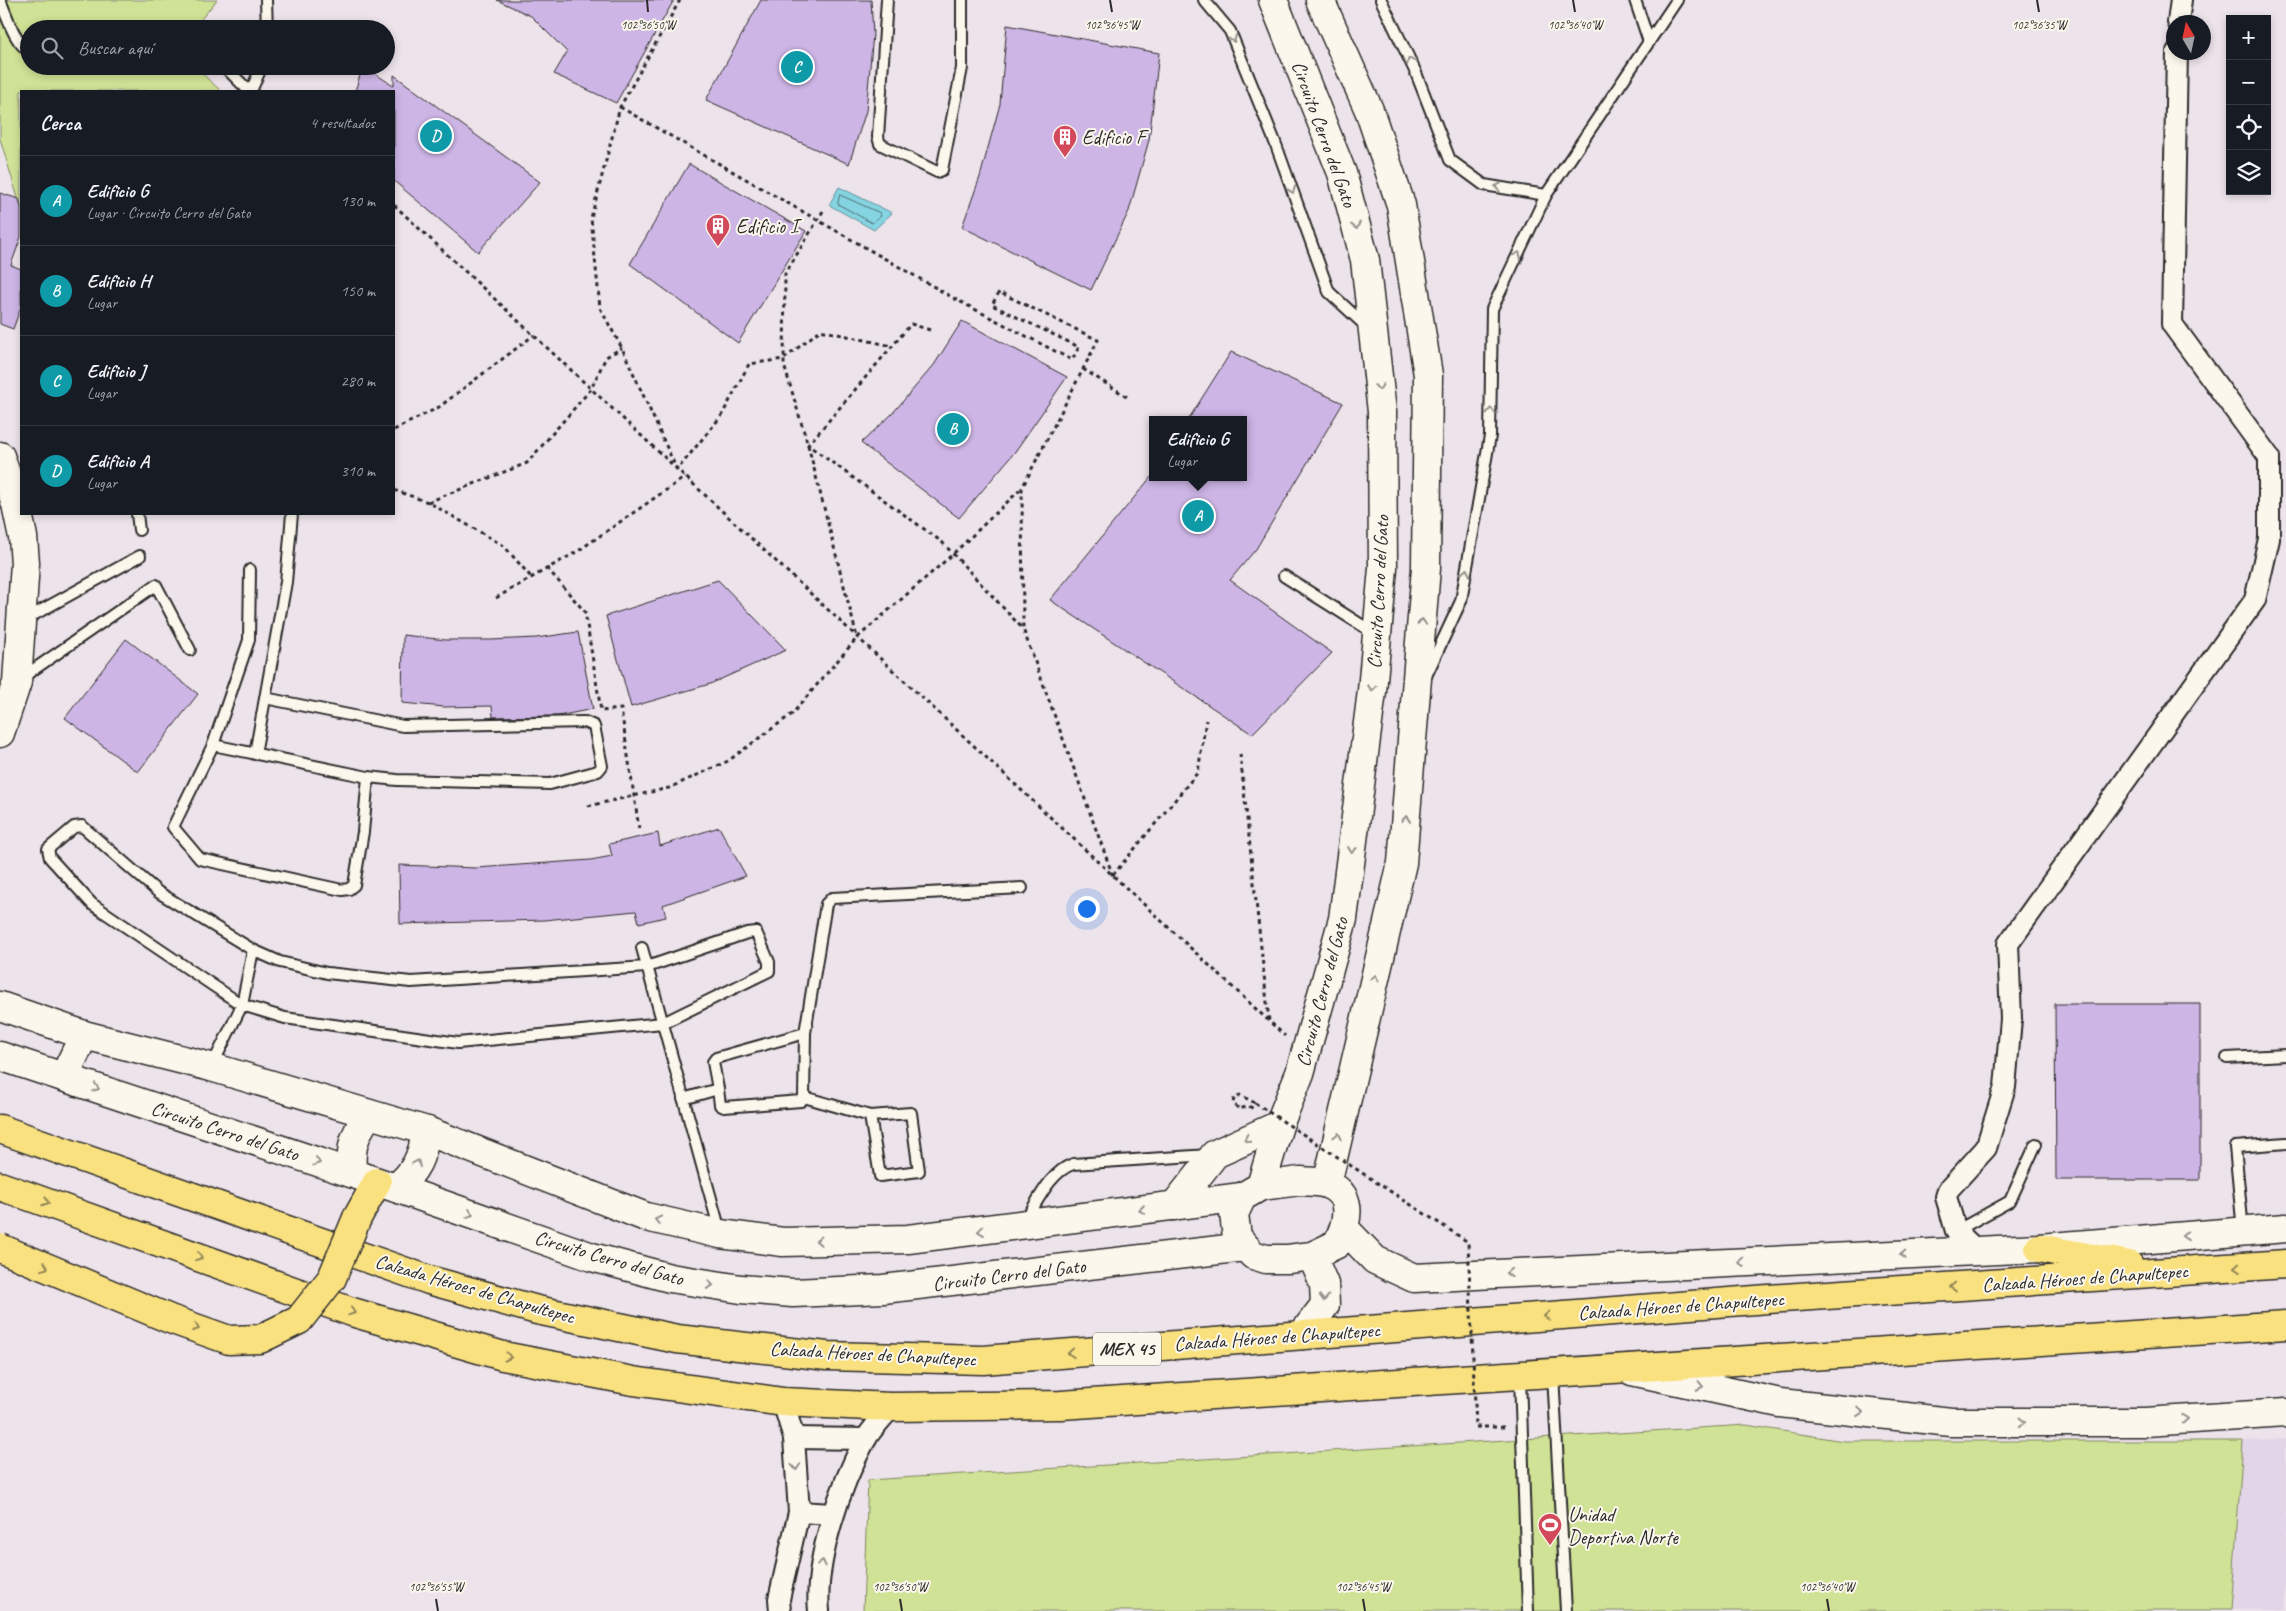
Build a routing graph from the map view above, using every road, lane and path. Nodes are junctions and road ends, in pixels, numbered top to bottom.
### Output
1 (0, 0) edge
2 (266, 0) edge
3 (680, 0) edge
4 (887, 0) edge
5 (962, 0) edge
6 (1204, 0) edge
7 (1273, 0) edge
8 (1320, 0) edge
9 (1381, 0) edge
10 (1635, 0) edge
11 (1677, 0) edge
12 (2181, 0) edge
13 (2179, 15) edge
14 (267, 20) edge
15 (20, 42) edge
16 (1649, 42) junction
17 (2177, 60) edge
18 (233, 75) edge
19 (258, 75) edge
20 (249, 90) edge
21 (250, 90) edge
22 (620, 107) junction
23 (1546, 195) junction
24 (395, 206) edge
25 (823, 211) dead end
26 (818, 220) junction
27 (930, 330) dead end
28 (1373, 332) junction
29 (534, 336) junction
30 (892, 346) junction
31 (622, 348) junction
32 (784, 359) junction
33 (1083, 369) junction
34 (591, 389) junction
35 (1129, 398) dead end
36 (395, 429) edge
37 (808, 445) junction
38 (0, 456) edge
39 (678, 470) junction
40 (685, 477) junction
41 (5, 484) edge
42 (1022, 488) junction
43 (395, 490) edge
44 (428, 502) junction
45 (138, 515) edge
46 (292, 515) edge
47 (139, 530) dead end
48 (953, 554) junction
49 (140, 556) dead end
50 (25, 563) junction
51 (547, 568) junction
52 (250, 570) dead end
53 (0, 575) edge
54 (1284, 576) dead end
55 (531, 577) junction
56 (496, 598) dead end
57 (20, 622) junction
58 (1023, 629) junction
59 (1377, 634) junction
60 (857, 638) junction
61 (190, 650) dead end
62 (8, 686) edge
63 (265, 698) junction
64 (1416, 698) junction
65 (1206, 720) dead end
66 (0, 733) edge
67 (213, 745) junction
68 (255, 754) junction
69 (1240, 754) dead end
70 (368, 777) junction
71 (634, 795) junction
72 (588, 806) dead end
73 (639, 829) dead end
74 (1113, 876) junction
75 (1022, 888) dead end
76 (642, 948) dead end
77 (253, 950) junction
78 (647, 967) junction
79 (2, 1005) edge
80 (242, 1005) junction
81 (663, 1022) junction
82 (1269, 1022) junction
83 (805, 1033) junction
84 (84, 1035) junction
85 (1305, 1055) junction
86 (2286, 1055) edge
87 (0, 1056) edge
88 (2227, 1058) dead end
89 (212, 1067) junction
90 (64, 1078) junction
91 (718, 1089) junction
92 (804, 1097) junction
93 (684, 1100) junction
94 (1249, 1106) dead end
95 (0, 1114) edge
96 (369, 1114) junction
97 (870, 1116) junction
98 (1279, 1125) junction
99 (0, 1129) edge
100 (427, 1132) junction
101 (2286, 1143) edge
102 (2036, 1144) dead end
103 (66, 1152) junction
104 (1215, 1154) junction
105 (375, 1181) junction
106 (1327, 1184) junction
107 (0, 1186) edge
108 (1252, 1192) junction
109 (1174, 1206) junction
110 (1022, 1226) junction
111 (2286, 1228) edge
112 (1345, 1229) junction
113 (1956, 1231) junction
114 (2243, 1232) junction
115 (720, 1234) junction
116 (1245, 1247) junction
117 (0, 1248) edge
118 (2040, 1248) junction
119 (1977, 1251) junction
120 (1312, 1256) junction
121 (2286, 1264) edge
122 (2167, 1273) junction
123 (2286, 1325) edge
124 (1302, 1335) junction
125 (1618, 1368) junction
126 (1553, 1373) junction
127 (1520, 1375) junction
128 (784, 1402) junction
129 (891, 1407) junction
130 (2286, 1413) edge
131 (1514, 1426) dead end
132 (794, 1438) junction
133 (866, 1439) junction
134 (799, 1512) junction
135 (833, 1514) junction
136 (780, 1611) edge
137 (819, 1611) edge
138 (1528, 1611) edge
139 (1566, 1611) edge

1 - 15 lane
2 - 14 lane
3 - 22 path
4 - 5 lane
6 -> 28 lane
7 -> 28 street, Circuito Cerro del Gato
64 -> 8 street
23 -> 9 lane
10 - 16 lane
11 - 16 lane
12 - 13 street
16 - 23 lane
17 - 113 street
18 - 20 lane
19 - 21 lane
22 - 26 path
22 - 31 path
64 -> 23 lane
24 - 29 path
25 - 26 path
26 - 32 path
26 - 33 path
27 - 30 path
28 -> 59 street, Circuito Cerro del Gato
29 - 34 path
29 - 36 path
30 - 32 path
30 - 37 path
31 - 34 path
31 - 39 path
32 - 37 path
32 - 39 path
33 - 35 path
33 - 42 path
34 - 39 path
34 - 44 path
37 - 48 path
37 - 60 path
38 - 41 street
39 - 40 path
40 - 51 path
40 - 60 path
41 - 50 street
42 - 48 path
42 - 58 path
43 - 44 path
44 - 55 path
45 - 47 lane
46 - 63 lane
48 - 58 path
48 - 60 path
49 - 57 lane
50 - 53 street
50 - 57 street
51 - 55 path
51 - 71 path
52 - 67 lane
54 - 59 lane
55 - 56 path
57 - 62 street
58 - 74 path
59 -> 85 street, Circuito Cerro del Gato
60 - 71 path
60 - 74 path
61 - 62 lane
62 - 66 street
63 - 68 lane
63 - 70 lane
106 -> 64 street
65 - 74 path
67 - 68 lane
67 - 70 lane
68 - 70 lane
69 - 82 path
71 - 72 path
71 - 73 path
74 - 82 path
75 - 83 lane
76 - 78 lane
77 - 78 lane
77 - 80 lane
77 - 80 lane
78 - 81 lane
78 - 81 lane
79 - 84 street
80 - 81 lane
80 - 89 lane
81 - 93 lane
82 - 85 path
83 - 91 lane
83 - 92 lane
84 - 89 street
84 - 90 street
85 - 98 street, Circuito Cerro del Gato
86 - 88 lane
87 - 90 street, Circuito Cerro del Gato
89 - 96 street
90 -> 105 street, Circuito Cerro del Gato
91 - 92 lane
91 - 93 lane
92 - 97 lane
93 - 115 lane
94 - 131 path, bridge
95 - 103 main road
96 - 100 street
96 - 105 street
97 - 97 lane
98 -> 104 street
98 - 108 street, Circuito Cerro del Gato
99 - 103 main road, Calzada Héroes de Chapultepec / MEX 45
105 -> 100 street
115 -> 100 street
101 - 114 lane
102 - 113 lane
124 -> 103 main road, Calzada Héroes de Chapultepec / MEX 45
104 - 109 street
104 - 110 lane
105 -> 116 street, Circuito Cerro del Gato
117 -> 105 main road, bridge
106 - 108 street
106 - 112 street
107 -> 128 main road
108 - 109 street
108 - 116 street
109 -> 110 street
110 -> 115 street
111 - 114 street
119 -> 112 street
112 - 120 street
113 - 119 street
114 -> 118 street
116 - 120 street
118 - 119 street
118 - 122 main road
120 -> 124 street
121 -> 122 main road, Calzada Héroes de Chapultepec / MEX 45
122 -> 124 main road, Calzada Héroes de Chapultepec / MEX 45
123 - 125 main road
125 - 126 main road
125 -> 130 street
126 - 127 main road
126 - 139 lane
127 - 129 main road
127 - 138 lane
128 - 129 main road
128 - 132 street
129 - 133 street
132 - 133 street
132 -> 134 street
133 - 135 street
134 - 135 street
134 - 136 street
137 -> 135 street

